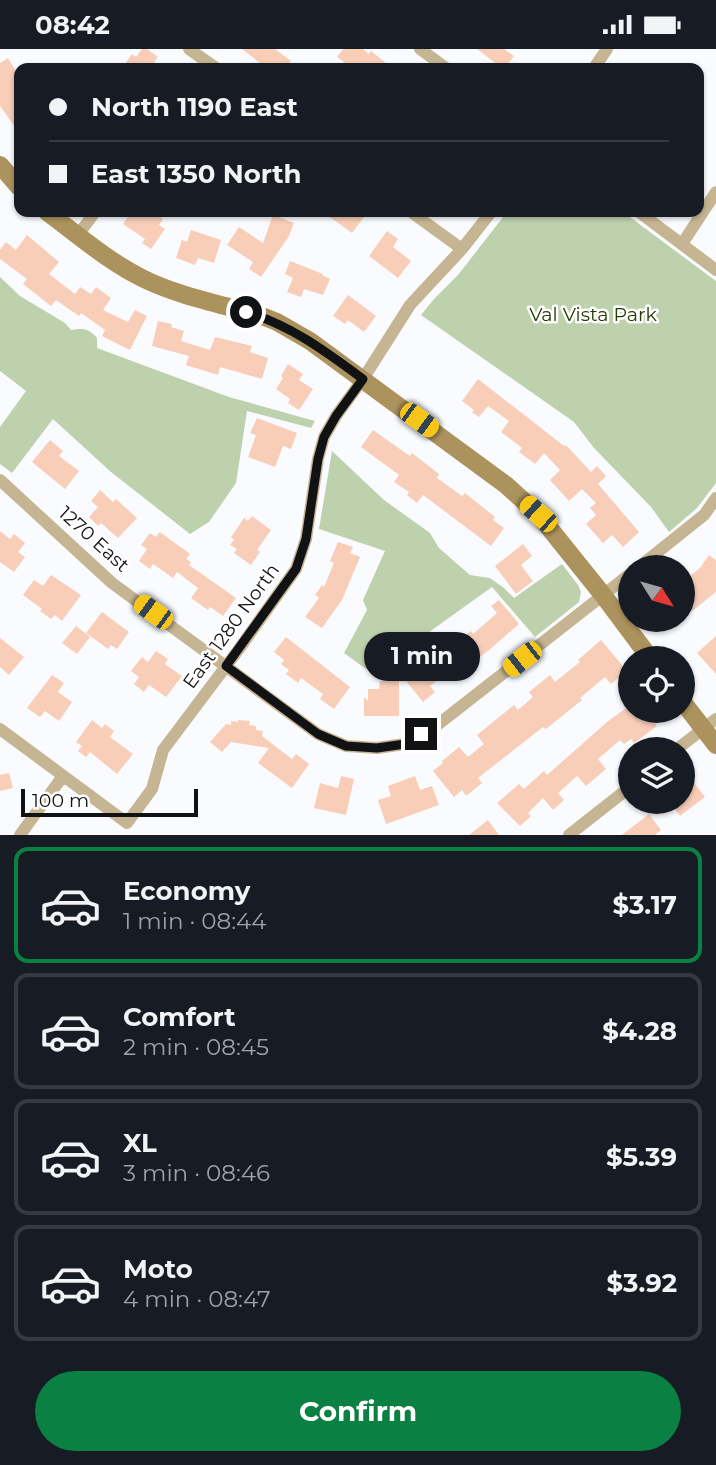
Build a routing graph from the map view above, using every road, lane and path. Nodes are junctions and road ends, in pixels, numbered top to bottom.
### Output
1 (190, 49) edge
2 (420, 49) edge
3 (199, 63) edge
4 (439, 63) edge
5 (0, 165) edge
6 (14, 181) edge
7 (716, 192) edge
8 (704, 210) edge
9 (54, 217) edge
10 (91, 217) edge
11 (418, 217) edge
12 (487, 217) edge
13 (646, 217) edge
14 (700, 217) edge
15 (78, 235) junction
16 (682, 244) junction
17 (461, 249) junction
18 (716, 269) edge
19 (363, 379) junction
20 (0, 480) edge
21 (716, 498) edge
22 (654, 555) edge
23 (618, 584) edge
24 (604, 595) junction
25 (641, 646) edge
26 (226, 666) junction
27 (695, 712) edge
28 (710, 724) edge
29 (0, 729) edge
30 (693, 737) edge
31 (716, 745) edge
32 (63, 776) junction
33 (618, 796) edge
34 (20, 835) edge
35 (569, 835) edge

1 - 3 street
2 - 4 street
5 - 6 street
7 - 8 street
9 - 15 street
10 - 15 street
11 - 17 street
12 - 17 street, East 1280 North
13 - 16 street
14 - 16 street
15 - 19 street
16 - 18 street
17 - 19 street, East 1280 North
19 - 24 street
19 - 26 street, East 1280 North
20 - 26 street, 1270 East
21 - 22 street
23 - 24 street, 1270 East
24 - 25 street
24 - 26 street, 1270 East
26 - 32 street, East 1280 North
27 - 28 street
28 - 30 street
28 - 31 street
29 - 32 street
32 - 34 street
33 - 35 street

